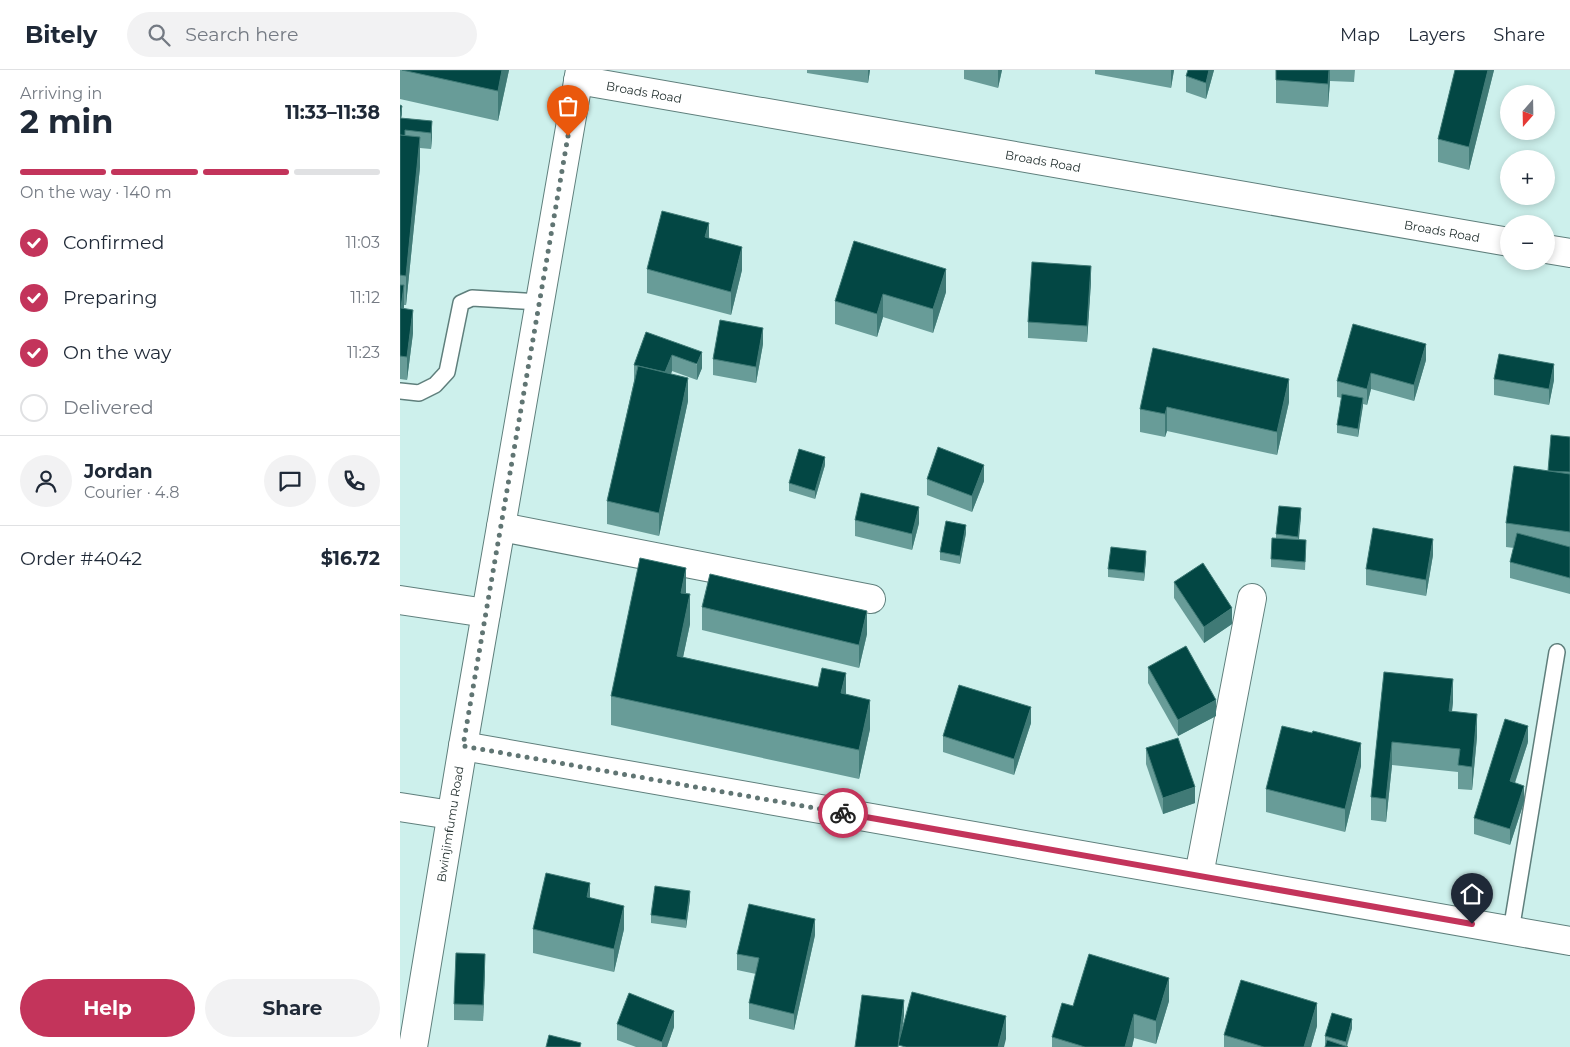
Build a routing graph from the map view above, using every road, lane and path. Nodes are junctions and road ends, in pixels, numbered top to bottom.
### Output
1 (579, 75) edge
2 (1500, 240) edge
3 (1555, 250) edge
4 (1570, 253) edge
5 (540, 302) junction
6 (400, 391) edge
7 (501, 527) junction
8 (1252, 598) dead end
9 (871, 599) dead end
10 (400, 600) edge
11 (486, 613) junction
12 (1557, 652) dead end
13 (463, 746) junction
14 (400, 807) edge
15 (451, 815) junction
16 (1199, 875) junction
17 (1511, 930) junction
18 (1570, 941) edge
19 (413, 1047) edge

1 - 2 street, Broads Road
1 - 5 street, Bwinjimfumu Road
3 - 4 street
5 - 6 lane
5 - 7 street, Bwinjimfumu Road
7 - 9 street
7 - 11 street, Bwinjimfumu Road
8 - 16 street
10 - 11 street
11 - 13 street, Bwinjimfumu Road
12 - 17 lane
13 - 15 street, Bwinjimfumu Road
13 - 16 street
14 - 15 street
15 - 19 street, Bwinjimfumu Road
16 - 17 street
17 - 18 street

